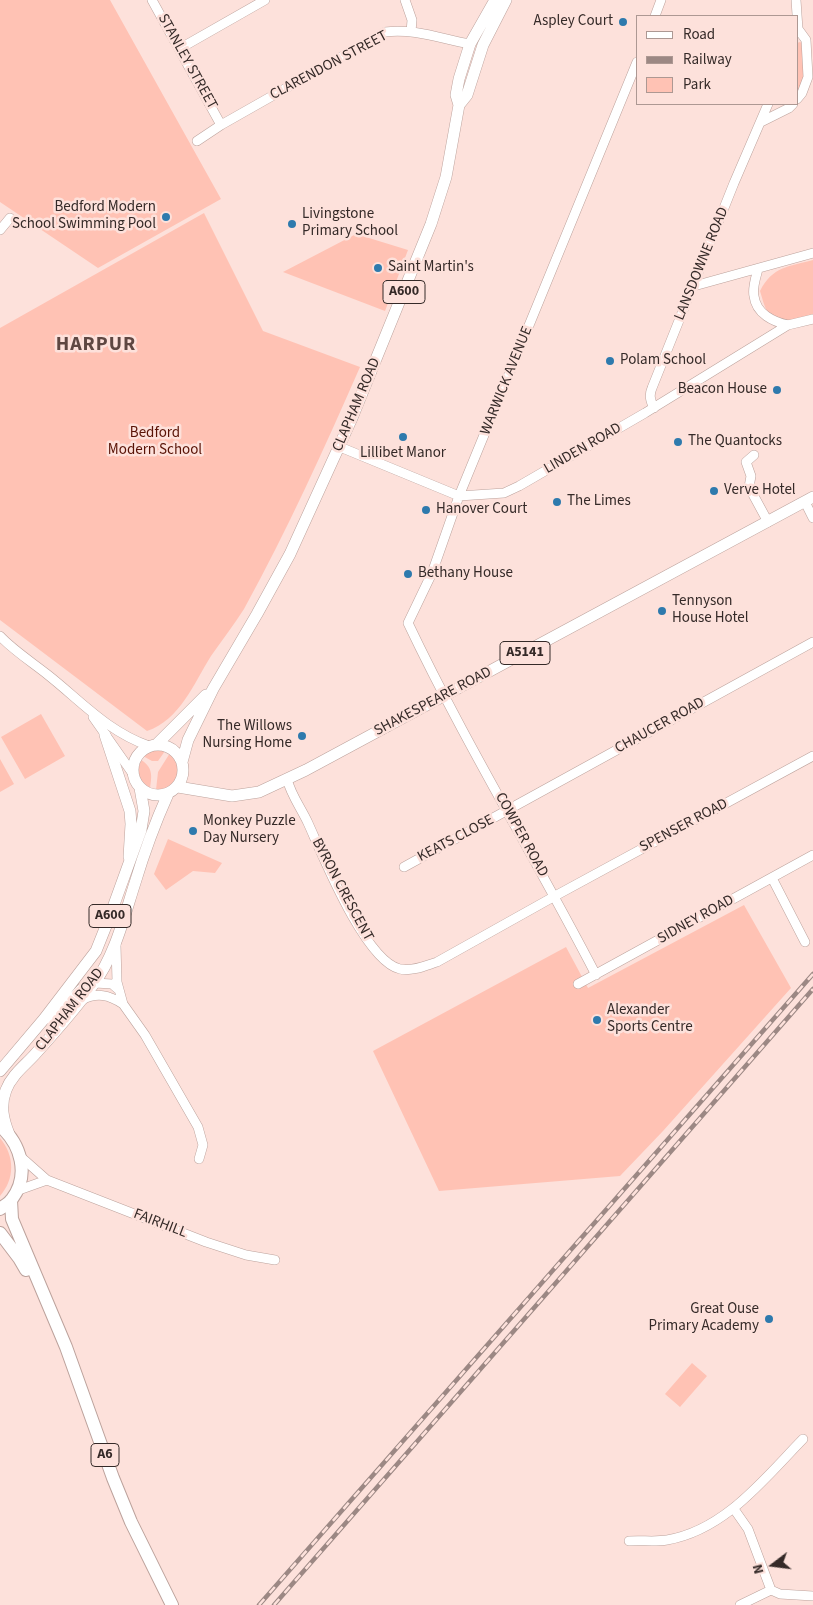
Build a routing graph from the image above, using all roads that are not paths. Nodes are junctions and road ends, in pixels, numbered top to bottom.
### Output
1 (152, 0) edge
2 (265, 0) edge
3 (405, 0) edge
4 (495, 0) edge
5 (506, 0) edge
6 (661, 0) edge
7 (796, 0) edge
8 (655, 15) edge
9 (797, 15) edge
10 (798, 31) edge
11 (411, 32) junction
12 (470, 44) junction
13 (179, 49) junction
14 (636, 64) edge
15 (798, 98) edge
16 (459, 105) junction
17 (768, 105) edge
18 (792, 105) edge
19 (761, 122) junction
20 (221, 125) junction
21 (197, 141) dead end
22 (10, 218) dead end
23 (0, 230) edge
24 (813, 253) edge
25 (758, 269) junction
26 (694, 286) junction
27 (813, 319) edge
28 (788, 325) junction
29 (654, 408) junction
30 (340, 447) junction
31 (754, 455) dead end
32 (459, 496) junction
33 (809, 500) edge
34 (813, 518) edge
35 (768, 522) junction
36 (0, 637) edge
37 (813, 642) edge
38 (213, 689) junction
39 (445, 696) junction
40 (90, 712) junction
41 (105, 735) junction
42 (152, 746) junction
43 (813, 756) edge
44 (183, 766) junction
45 (133, 774) junction
46 (287, 779) junction
47 (178, 787) junction
48 (140, 788) junction
49 (204, 791) junction
50 (168, 794) junction
51 (507, 811) junction
52 (813, 855) edge
53 (129, 861) junction
54 (404, 867) dead end
55 (772, 878) junction
56 (555, 896) junction
57 (116, 942) junction
58 (805, 942) dead end
59 (596, 975) junction
60 (95, 983) junction
61 (578, 984) dead end
62 (119, 990) junction
63 (82, 1000) junction
64 (123, 1004) junction
65 (44, 1020) junction
66 (0, 1071) edge
67 (5, 1130) edge
68 (21, 1157) junction
69 (199, 1159) dead end
70 (47, 1180) junction
71 (14, 1196) junction
72 (0, 1209) edge
73 (0, 1233) edge
74 (275, 1260) dead end
75 (46, 1302) junction
76 (803, 1439) dead end
77 (734, 1509) junction
78 (629, 1540) dead end
79 (771, 1590) junction
80 (810, 1599) edge
81 (172, 1605) edge
82 (740, 1605) edge

1 - 13 street, STANLEY STREET
2 - 13 street
3 - 11 street
4 - 12 main road, CLAPHAM ROAD / A600
5 - 16 main road, CLAPHAM ROAD / A600
6 - 8 street
7 - 9 street
10 - 15 street
11 - 12 street, CLARENDON STREET
11 - 20 street, CLARENDON STREET
12 - 16 main road, CLAPHAM ROAD / A600
13 - 20 street, STANLEY STREET
14 - 32 street, WARWICK AVENUE
16 - 30 main road, CLAPHAM ROAD / A600
17 - 19 street, LANSDOWNE ROAD
18 - 19 street
19 - 26 street, LANSDOWNE ROAD
20 - 21 street, CLARENDON STREET
22 - 23 street
24 - 25 street
25 - 26 street
25 - 28 street
26 - 29 street, LANSDOWNE ROAD
27 - 28 street, LINDEN ROAD
28 - 29 street, LINDEN ROAD
29 - 32 street, LINDEN ROAD
30 - 32 street, LINDEN ROAD
30 - 38 main road, CLAPHAM ROAD / A600
31 - 35 street
32 - 39 street, WARWICK AVENUE
33 - 34 street
33 - 35 main road, SHAKESPEARE ROAD / A5141
35 - 39 main road, SHAKESPEARE ROAD / A5141
36 - 40 street
37 - 51 street, CHAUCER ROAD
38 - 42 main road, CLAPHAM ROAD / A600
38 - 44 main road, CLAPHAM ROAD / A600
39 - 46 main road, SHAKESPEARE ROAD / A5141
39 - 51 street, COWPER ROAD
40 - 41 street
40 - 42 street
41 - 45 street
41 - 53 main road
42 - 44 main road
42 - 45 main road, A600
43 - 56 street, SPENSER ROAD
44 - 47 main road, A600
44 - 49 main road
45 - 48 main road, A600
46 - 49 main road, SHAKESPEARE ROAD / A5141
46 - 56 street, BYRON CRESCENT
47 - 49 main road, SHAKESPEARE ROAD / A5141
47 - 50 main road
48 - 50 main road
48 - 53 main road, CLAPHAM ROAD / A600
50 - 57 main road, CLAPHAM ROAD / A600
51 - 54 street, KEATS CLOSE
51 - 56 street, COWPER ROAD
52 - 55 street, SIDNEY ROAD
53 - 65 main road, CLAPHAM ROAD / A600
55 - 58 street
55 - 59 street, SIDNEY ROAD
56 - 59 street, COWPER ROAD
57 - 60 main road, CLAPHAM ROAD / A600
57 - 62 street
59 - 61 street, SIDNEY ROAD
60 - 62 street
60 - 63 main road, CLAPHAM ROAD / A600
60 - 65 main road
62 - 64 street
63 - 64 street
63 - 67 main road, CLAPHAM ROAD / A600
64 - 69 street
65 - 66 main road, CLAPHAM ROAD / A600
67 - 68 highway
68 - 70 street, FAIRHILL
68 - 71 highway
70 - 71 street
70 - 74 street, FAIRHILL
71 - 72 highway
71 - 75 highway, A6
73 - 75 highway, A6
75 - 81 highway, A6
76 - 77 street
77 - 78 street
77 - 79 street
79 - 80 street
79 - 82 street

